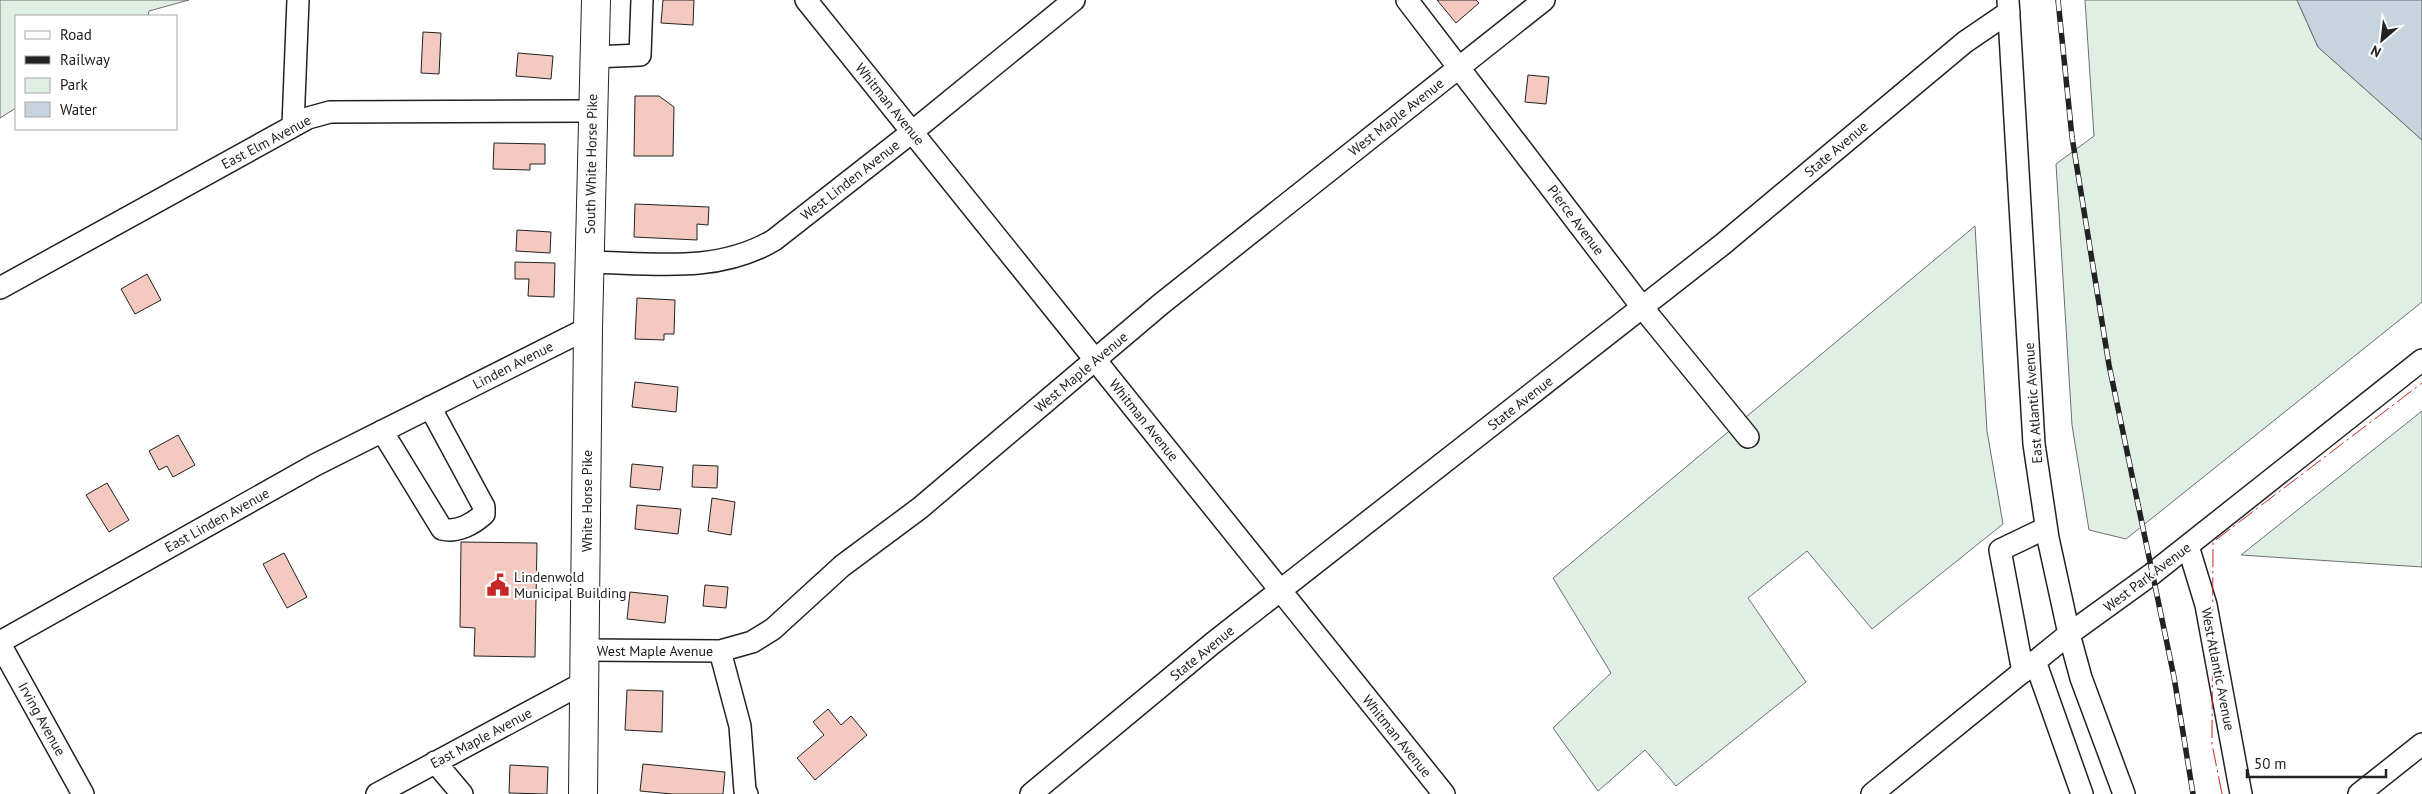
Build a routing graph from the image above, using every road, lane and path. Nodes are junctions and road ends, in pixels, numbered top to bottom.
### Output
1 (298, 0) edge
2 (642, 0) edge
3 (806, 0) edge
4 (1074, 0) edge
5 (1407, 0) edge
6 (1544, 0) edge
7 (599, 2) edge
8 (2009, 6) edge
9 (594, 56) junction
10 (1459, 67) junction
11 (592, 111) junction
12 (293, 125) junction
13 (912, 132) junction
14 (589, 262) junction
15 (0, 288) edge
16 (1642, 307) junction
17 (588, 328) junction
18 (1095, 360) junction
19 (2422, 360) edge
20 (434, 405) junction
21 (382, 431) junction
22 (1748, 437) dead end
23 (2046, 528) junction
24 (2188, 546) junction
25 (1281, 590) junction
26 (2069, 634) junction
27 (0, 643) edge
28 (586, 650) junction
29 (720, 651) junction
30 (2029, 667) junction
31 (585, 682) junction
32 (2418, 755) edge
33 (436, 762) junction
34 (2119, 792) edge
35 (83, 794) edge
36 (377, 794) edge
37 (462, 794) edge
38 (583, 794) edge
39 (747, 794) edge
40 (1031, 794) edge
41 (1444, 794) edge
42 (1872, 794) edge
43 (2082, 794) edge
44 (2241, 794) edge
45 (2359, 794) edge

1 - 12 street
2 - 9 street
3 - 13 street, Whitman Avenue
4 - 13 street, West Linden Avenue
5 - 10 street, Pierce Avenue
6 - 10 street, West Maple Avenue
7 - 9 highway, South White Horse Pike
8 - 16 street, State Avenue
8 - 23 street, East Atlantic Avenue
9 - 11 highway, South White Horse Pike
10 - 16 street, Pierce Avenue
10 - 18 street, West Maple Avenue
11 - 12 street, East Elm Avenue
11 - 14 highway, South White Horse Pike
12 - 15 street, East Elm Avenue
13 - 14 street, West Linden Avenue
13 - 18 street, Whitman Avenue
14 - 17 highway, South White Horse Pike
16 - 22 street, Pierce Avenue
16 - 25 street, State Avenue
17 - 20 street, Linden Avenue
17 - 28 highway, White Horse Pike
18 - 25 street, Whitman Avenue
18 - 29 street, West Maple Avenue
19 - 24 street, West Park Avenue
20 - 21 street, East Linden Avenue
20 - 21 street
21 - 27 street, East Linden Avenue
23 - 26 street, East Atlantic Avenue
23 - 30 street
24 - 26 street, West Park Avenue
24 - 44 street, West Atlantic Avenue
25 - 40 street, State Avenue
25 - 41 street, Whitman Avenue
26 - 30 street, West Park Avenue
26 - 34 street, East Atlantic Avenue
27 - 35 street, Irving Avenue
28 - 29 street, West Maple Avenue
28 - 31 highway, White Horse Pike
29 - 39 street
30 - 42 street, West Park Avenue
30 - 43 street
31 - 33 street, East Maple Avenue
31 - 38 highway, White Horse Pike
32 - 45 street
33 - 36 street, East Maple Avenue
33 - 37 street

